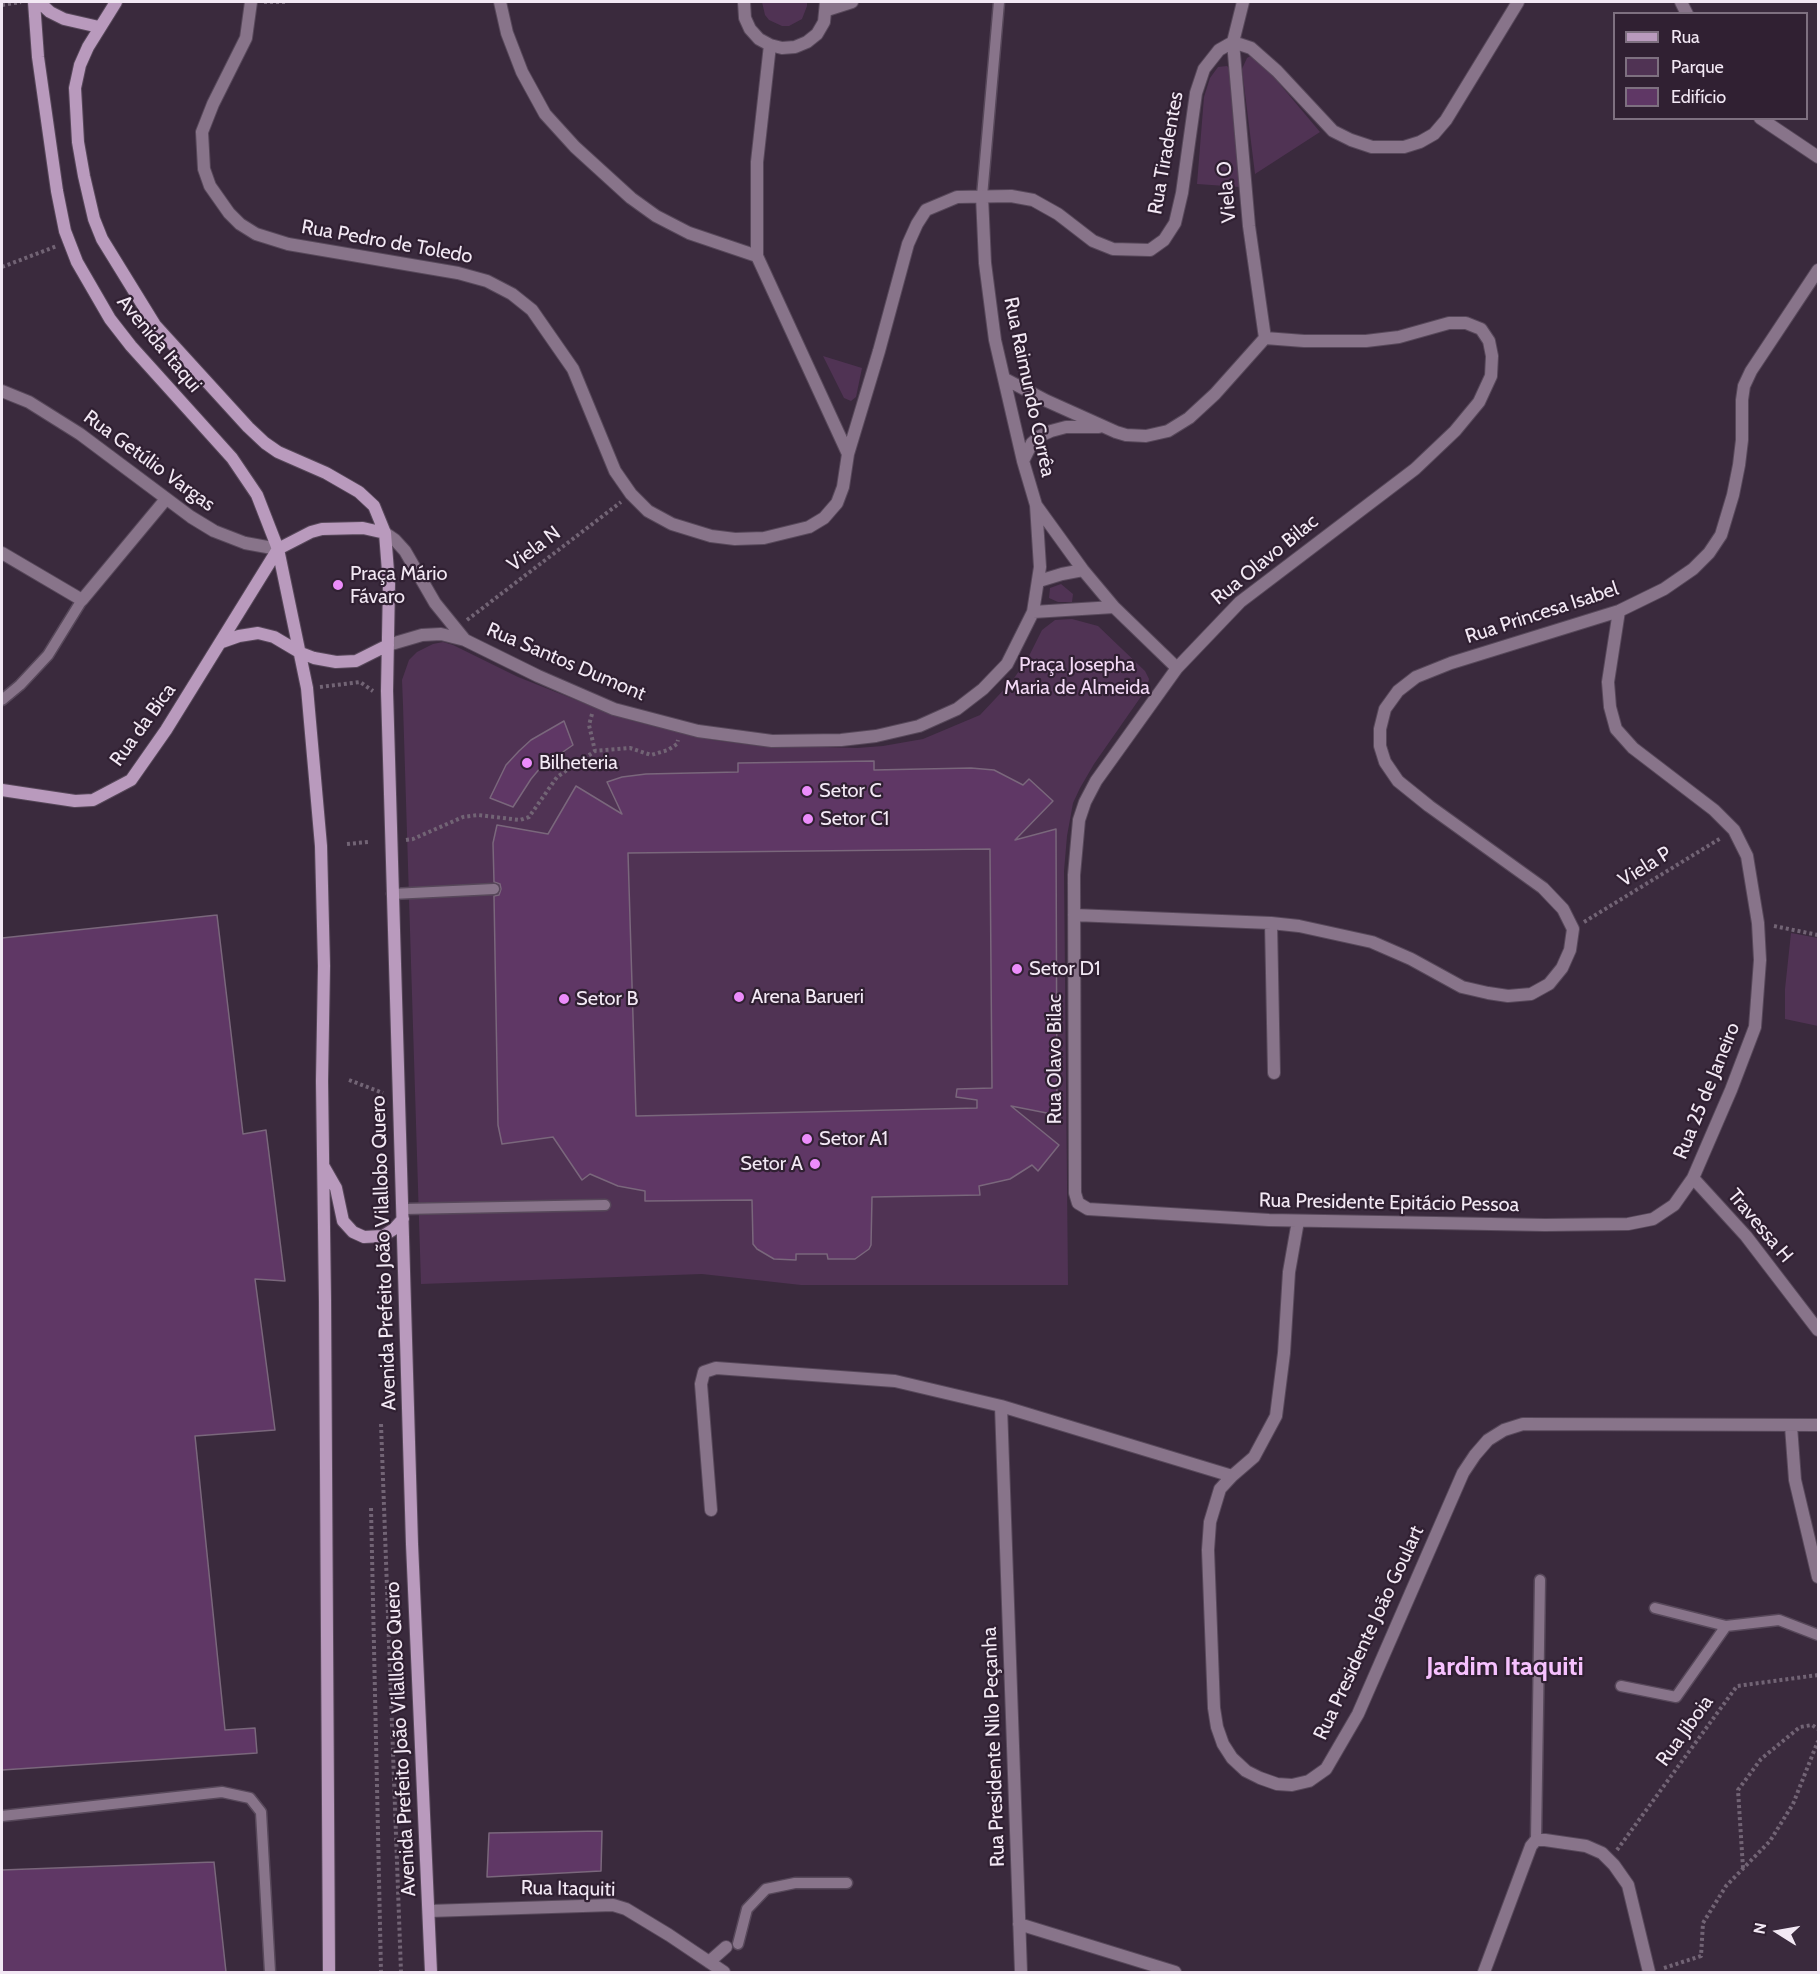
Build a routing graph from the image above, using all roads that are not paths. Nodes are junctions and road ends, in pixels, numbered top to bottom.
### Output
1 (34, 2) edge
2 (39, 2) edge
3 (116, 2) edge
4 (251, 2) edge
5 (500, 2) edge
6 (744, 2) edge
7 (852, 2) edge
8 (999, 2) edge
9 (1243, 2) edge
10 (1518, 2) edge
11 (826, 6) edge
12 (99, 27) junction
13 (1233, 42) junction
14 (770, 45) junction
15 (1763, 120) edge
16 (1818, 157) edge
17 (982, 196) junction
18 (757, 256) junction
19 (1818, 270) edge
20 (1265, 338) junction
21 (1005, 379) junction
22 (2, 391) edge
23 (1106, 428) junction
24 (848, 454) junction
25 (1023, 461) junction
26 (166, 499) junction
27 (1036, 505) junction
28 (385, 533) junction
29 (278, 549) junction
30 (2, 553) edge
31 (1083, 570) junction
32 (1039, 581) junction
33 (82, 600) junction
34 (1114, 607) junction
35 (1619, 611) junction
36 (1033, 612) junction
37 (465, 639) junction
38 (222, 642) junction
39 (388, 645) junction
40 (301, 653) junction
41 (1177, 668) junction
42 (2, 700) edge
43 (2, 790) edge
44 (494, 889) dead end
45 (392, 894) junction
46 (1074, 915) junction
47 (1271, 923) junction
48 (1274, 1073) dead end
49 (323, 1166) junction
50 (1693, 1178) junction
51 (1075, 1193) joint
52 (605, 1205) dead end
53 (403, 1214) junction
54 (1298, 1221) junction
55 (1818, 1330) edge
56 (1001, 1406) junction
57 (1818, 1425) edge
58 (1791, 1426) junction
59 (1232, 1476) junction
60 (711, 1510) dead end
61 (1818, 1577) edge
62 (1540, 1580) dead end
63 (1655, 1608) dead end
64 (1726, 1626) junction
65 (1818, 1635) edge
66 (1621, 1686) dead end
67 (2, 1816) edge
68 (1536, 1840) junction
69 (847, 1883) dead end
70 (429, 1911) junction
71 (1019, 1924) junction
72 (732, 1945) joint
73 (709, 1962) junction
74 (270, 1972) edge
75 (329, 1972) edge
76 (430, 1972) edge
77 (724, 1972) edge
78 (1021, 1972) edge
79 (1175, 1972) edge
80 (1484, 1972) edge
81 (1649, 1972) edge

1 - 29 main road, Avenida Itaqui
2 - 12 main road
3 - 12 main road, Avenida Itaqui
4 - 24 street, Rua Pedro de Toledo
5 - 18 street
6 - 14 street
7 - 11 street
8 - 17 lane
9 - 13 street, Viela O
10 - 13 street
11 - 14 street
12 - 28 main road, Avenida Itaqui
13 - 17 street, Rua Tiradentes
13 - 20 street, Viela O
14 - 18 street
15 - 16 street
17 - 21 street, Rua Raimundo Corrêa
17 - 24 street, Rua Tiradentes
18 - 24 street
19 - 35 street, Rua Princesa Isabel
20 - 23 street
20 - 41 street, Rua Olavo Bilac
21 - 23 street
21 - 25 street, Rua Raimundo Corrêa
22 - 26 street, Rua Getúlio Vargas
23 - 25 street
25 - 27 street, Rua Raimundo Corrêa
26 - 29 street, Rua Getúlio Vargas
26 - 33 street
27 - 31 street, Rua Raimundo Corrêa
27 - 32 street, Rua Santos Dumont
28 - 29 main road
28 - 37 street
28 - 39 main road, Avenida Prefeito João Vilallobo Quero
29 - 38 main road, Rua da Bica
29 - 40 main road
30 - 33 street
31 - 32 street
31 - 34 street, Rua Raimundo Corrêa
32 - 36 street, Rua Santos Dumont
33 - 42 lane
34 - 36 street
34 - 41 street, Rua Raimundo Corrêa
35 - 47 street, Rua Princesa Isabel
35 - 50 street, Rua 25 de Janeiro
36 - 37 street, Rua Santos Dumont
37 - 39 street, Rua Santos Dumont
38 - 40 main road
38 - 43 main road, Rua da Bica
39 - 40 main road
39 - 45 main road, Avenida Prefeito João Vilallobo Quero
40 - 49 main road
41 - 46 street, Rua Olavo Bilac
44 - 45 lane
45 - 53 main road, Avenida Prefeito João Vilallobo Quero
46 - 47 street
46 - 51 street, Rua Olavo Bilac
47 - 48 street
49 - 53 main road
49 - 75 main road
50 - 54 street, Rua Presidente Epitácio Pessoa
50 - 55 street, Travessa H
51 - 54 street, Rua Presidente Epitácio Pessoa
52 - 53 lane
53 - 70 main road, Avenida Prefeito João Vilallobo Quero
54 - 59 street, Rua Presidente João Goulart
56 - 59 street
56 - 60 street
56 - 71 street, Rua Presidente Nilo Peçanha
57 - 58 street, Rua Presidente João Goulart
58 - 59 street, Rua Presidente João Goulart
58 - 61 street
62 - 68 lane
63 - 64 lane
64 - 65 lane
64 - 66 lane
67 - 74 lane
68 - 80 street
68 - 81 street
69 - 72 lane
70 - 73 street, Rua Itaquiti
70 - 76 main road, Avenida Prefeito João Vilallobo Quero
71 - 78 street, Rua Presidente Nilo Peçanha
71 - 79 street
72 - 73 street
73 - 77 street, Rua Itaquiti

